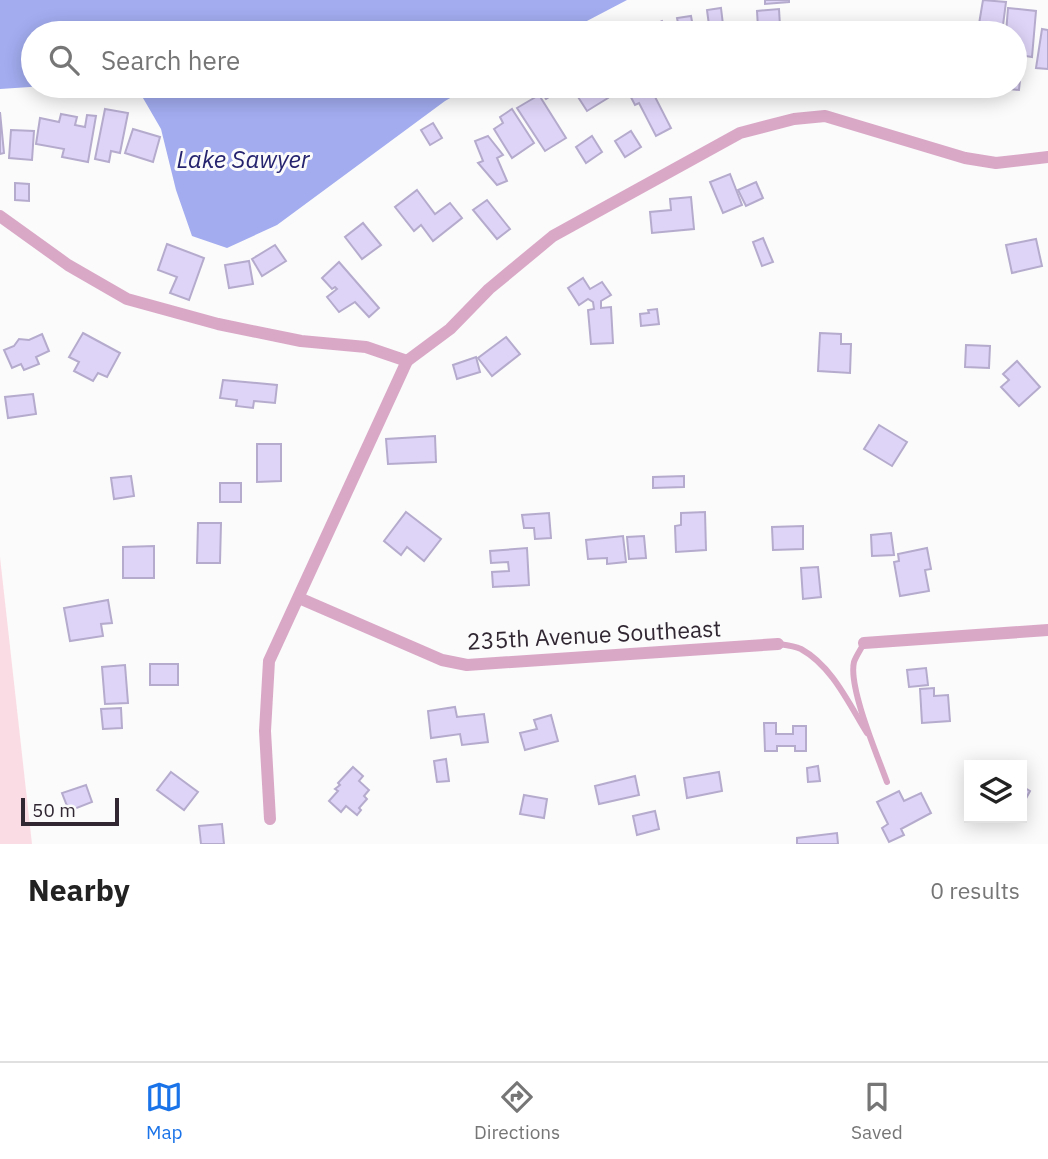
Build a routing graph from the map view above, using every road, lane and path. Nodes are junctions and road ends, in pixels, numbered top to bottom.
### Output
1 (1048, 157) edge
2 (0, 216) edge
3 (407, 362) junction
4 (299, 598) junction
5 (1048, 630) edge
6 (864, 643) joint
7 (778, 644) joint
8 (874, 745) junction
9 (887, 782) dead end
10 (270, 819) dead end

1 - 3 street
2 - 3 street
3 - 4 street
4 - 7 street, 235th Avenue Southeast
4 - 10 street
5 - 6 street
6 - 8 lane
7 - 8 lane
8 - 9 lane

